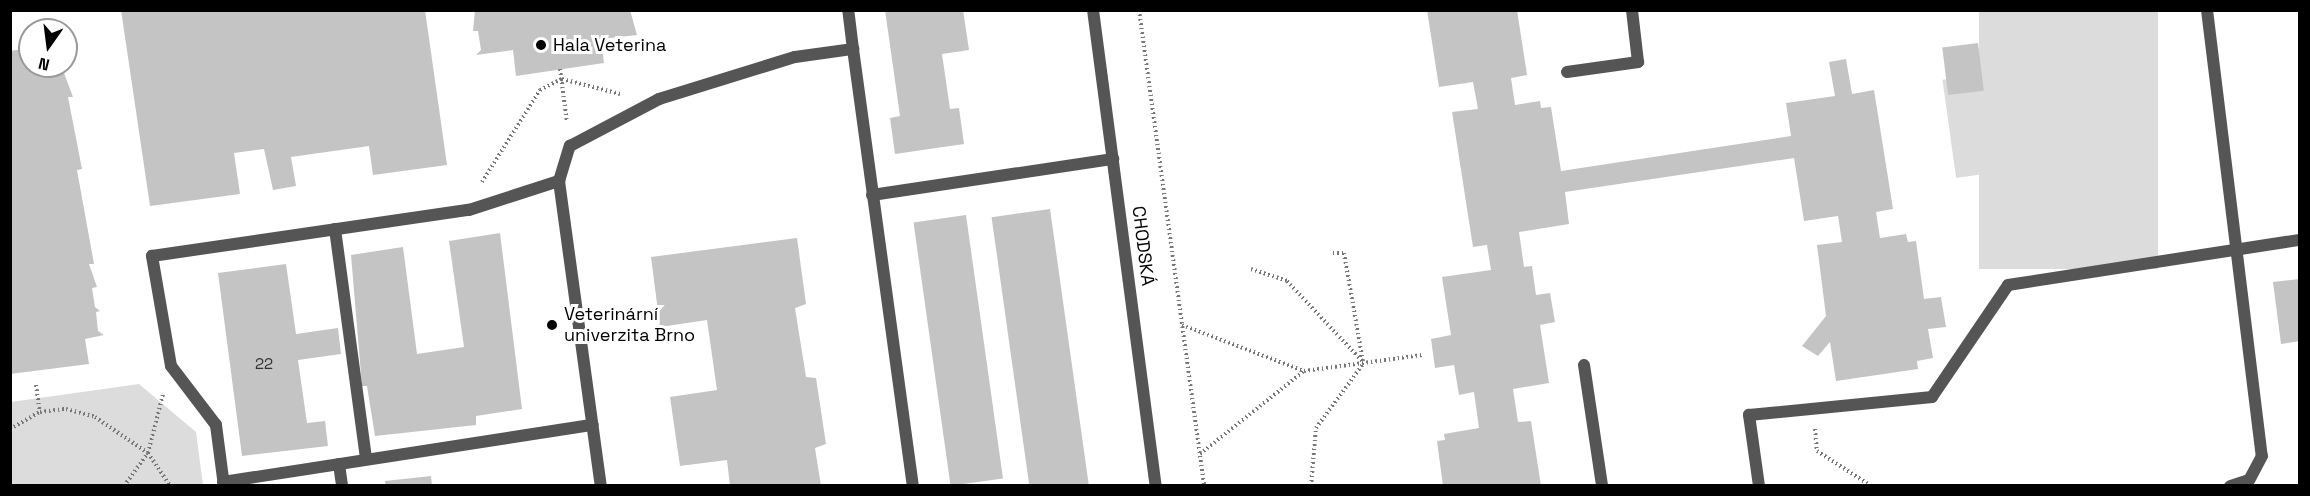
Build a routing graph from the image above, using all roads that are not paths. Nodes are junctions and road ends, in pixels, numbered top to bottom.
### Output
1 (848, 10) edge
2 (1093, 10) edge
3 (1632, 10) edge
4 (2207, 10) edge
5 (853, 49) junction
6 (1567, 72) dead end
7 (1113, 159) junction
8 (559, 181) junction
9 (872, 195) junction
10 (335, 229) junction
11 (2300, 240) edge
12 (2236, 248) junction
13 (1584, 365) dead end
14 (593, 425) junction
15 (366, 459) junction
16 (339, 464) junction
17 (223, 484) edge
18 (342, 486) edge
19 (601, 486) edge
20 (913, 486) edge
21 (1156, 486) edge
22 (1602, 486) edge
23 (1759, 486) edge
24 (2230, 486) edge

1 - 5 street
2 - 7 street, CHODSKÁ
3 - 6 street
4 - 12 street
5 - 8 street
5 - 9 street
7 - 9 street
7 - 21 street, CHODSKÁ
8 - 10 street
8 - 14 street
9 - 20 street
10 - 15 street
10 - 17 street
11 - 12 street
12 - 23 street
12 - 24 street
13 - 22 street
14 - 15 street
14 - 19 street
15 - 16 street
16 - 17 street
16 - 18 street

